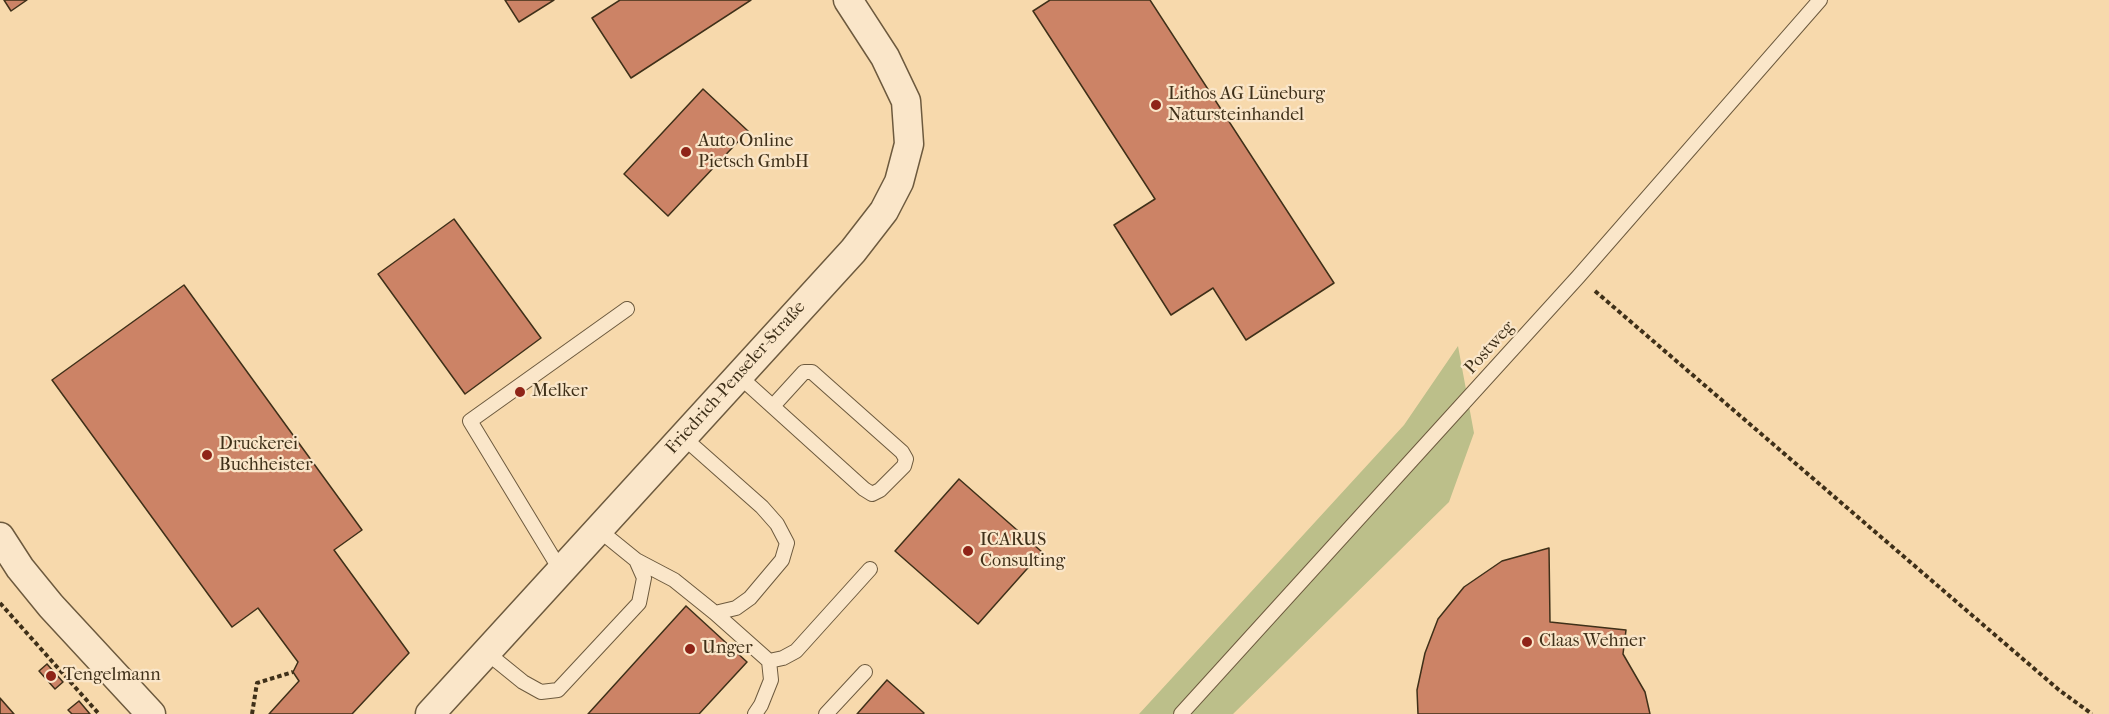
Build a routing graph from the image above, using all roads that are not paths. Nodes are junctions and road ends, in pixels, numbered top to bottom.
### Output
1 (848, 0) edge
2 (1820, 0) edge
3 (627, 309) dead end
4 (739, 376) junction
5 (772, 406) junction
6 (683, 437) junction
7 (598, 530) junction
8 (0, 537) edge
9 (636, 560) junction
10 (870, 569) dead end
11 (561, 571) junction
12 (715, 614) junction
13 (486, 652) junction
14 (769, 661) junction
15 (865, 672) dead end
16 (763, 711) edge
17 (151, 714) edge
18 (430, 714) edge
19 (826, 714) edge
20 (1181, 714) edge

1 - 4 street, Friedrich-Penseler-Straße
2 - 20 lane, Postweg
3 - 11 lane
4 - 5 lane
4 - 6 street, Friedrich-Penseler-Straße
5 - 5 lane
6 - 7 street, Friedrich-Penseler-Straße
6 - 12 lane
7 - 9 lane
7 - 11 street, Friedrich-Penseler-Straße
8 - 17 street
9 - 12 lane
9 - 13 lane
10 - 14 lane
11 - 13 street, Friedrich-Penseler-Straße
12 - 14 lane
13 - 18 street, Friedrich-Penseler-Straße
14 - 16 lane
15 - 19 lane

